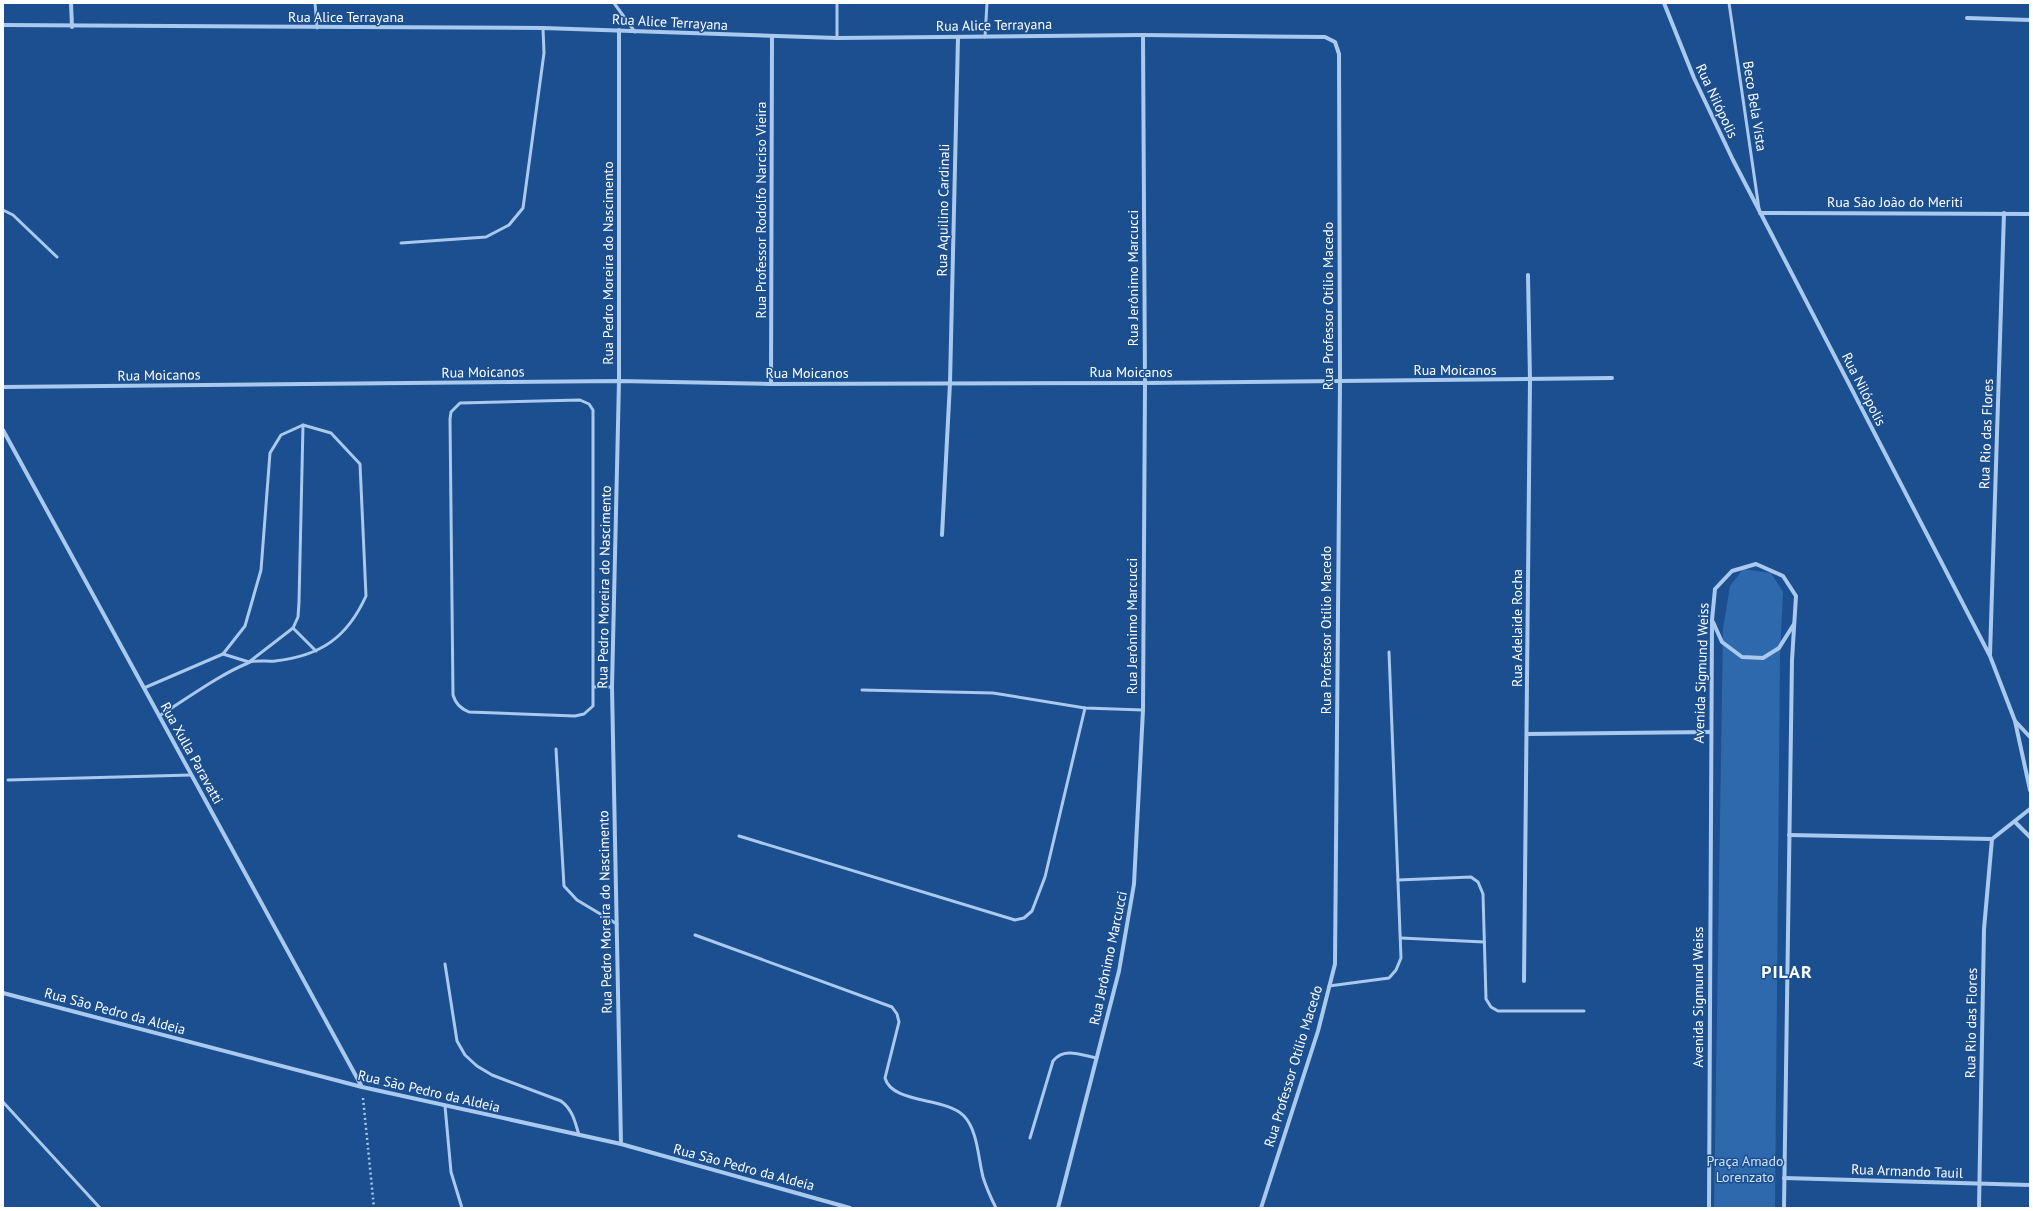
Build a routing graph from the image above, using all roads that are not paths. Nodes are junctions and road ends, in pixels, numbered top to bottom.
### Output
1 (71, 3) edge
2 (315, 3) edge
3 (614, 3) edge
4 (837, 3) edge
5 (987, 3) edge
6 (1664, 3) edge
7 (1729, 3) edge
8 (1967, 18) dead end
9 (2030, 20) edge
10 (3, 25) edge
11 (72, 27) junction
12 (317, 28) junction
13 (543, 28) junction
14 (619, 30) junction
15 (635, 32) junction
16 (1143, 35) junction
17 (985, 36) junction
18 (772, 37) junction
19 (958, 37) junction
20 (837, 38) junction
21 (1335, 42) joint
22 (3, 210) edge
23 (1760, 212) junction
24 (2004, 213) junction
25 (2030, 214) edge
26 (401, 243) dead end
27 (57, 257) dead end
28 (1528, 275) dead end
29 (1612, 378) dead end
30 (1530, 380) junction
31 (619, 381) junction
32 (1340, 381) junction
33 (950, 383) junction
34 (1145, 383) junction
35 (771, 384) junction
36 (3, 387) edge
37 (303, 425) junction
38 (3, 430) edge
39 (942, 535) dead end
40 (1712, 620) junction
41 (1795, 624) junction
42 (293, 628) junction
43 (316, 651) junction
44 (1390, 652) dead end
45 (223, 654) junction
46 (1990, 656) junction
47 (249, 662) junction
48 (593, 687) junction
49 (612, 687) junction
50 (144, 688) junction
51 (862, 690) dead end
52 (1085, 708) junction
53 (1143, 710) junction
54 (159, 716) junction
55 (2015, 721) junction
56 (1710, 732) junction
57 (1527, 734) junction
58 (2030, 737) edge
59 (556, 749) dead end
60 (191, 775) junction
61 (8, 780) dead end
62 (2030, 790) edge
63 (2030, 809) edge
64 (2015, 822) junction
65 (1789, 835) junction
66 (739, 836) dead end
67 (2030, 836) edge
68 (1992, 839) junction
69 (1398, 880) junction
70 (617, 924) junction
71 (695, 935) dead end
72 (1401, 938) junction
73 (1484, 942) junction
74 (445, 964) dead end
75 (1524, 981) dead end
76 (1329, 986) junction
77 (3, 993) edge
78 (1584, 1012) dead end
79 (1097, 1058) junction
80 (362, 1087) junction
81 (3, 1102) edge
82 (445, 1106) junction
83 (579, 1136) junction
84 (1030, 1138) dead end
85 (621, 1144) junction
86 (1784, 1178) junction
87 (1979, 1184) junction
88 (2030, 1185) edge
89 (100, 1208) edge
90 (462, 1208) edge
91 (850, 1208) edge
92 (996, 1208) edge
93 (1058, 1208) edge
94 (1260, 1208) edge
95 (1709, 1208) edge
96 (1784, 1208) edge
97 (1979, 1208) edge

1 - 11 street
2 - 12 lane
3 - 15 lane
4 - 20 lane
5 - 17 lane
6 - 23 street, Rua Nilópolis
7 - 23 lane, Beco Bela Vista
8 - 9 street
10 - 11 street, Rua Alice Terrayana
11 - 12 street, Rua Alice Terrayana
12 - 13 street, Rua Alice Terrayana
13 - 14 street, Rua Alice Terrayana
13 - 26 lane
14 - 15 street, Rua Alice Terrayana
14 - 31 street, Rua Pedro Moreira do Nascimento
15 - 18 street, Rua Alice Terrayana
16 - 17 street, Rua Alice Terrayana
16 - 21 street, Rua Alice Terrayana
16 - 34 street, Rua Jerônimo Marcucci
17 - 19 street, Rua Alice Terrayana
18 - 20 street, Rua Alice Terrayana
18 - 35 street, Rua Professor Rodolfo Narciso Vieira
19 - 20 street, Rua Alice Terrayana
19 - 33 street, Rua Aquilino Cardinali
21 - 32 street, Rua Professor Otílio Macedo
22 - 27 lane
23 - 24 street, Rua São João do Meriti
23 - 46 street, Rua Nilópolis
24 - 25 street, Rua São João do Meriti
24 - 46 street, Rua Rio das Flores
28 - 30 street, Rua Adelaide Rocha
29 - 30 street, Rua Moicanos
30 - 32 street, Rua Moicanos
30 - 57 street, Rua Adelaide Rocha
31 - 35 street, Rua Moicanos
31 - 36 street, Rua Moicanos
31 - 49 street, Rua Pedro Moreira do Nascimento
32 - 34 street, Rua Moicanos
32 - 76 street, Rua Professor Otílio Macedo
33 - 34 street, Rua Moicanos
33 - 35 street, Rua Moicanos
33 - 39 street, Rua Aquilino Cardinali
34 - 53 street, Rua Jerônimo Marcucci
37 - 42 lane
37 - 43 lane
37 - 45 lane
38 - 50 street, Rua Xulla Paravatti
40 - 41 street
40 - 41 street, Avenida Sigmund Weiss
40 - 56 street, Avenida Sigmund Weiss
41 - 65 street, Avenida Sigmund Weiss
42 - 43 lane
42 - 47 lane
43 - 47 lane
44 - 69 lane
45 - 47 lane
45 - 50 lane
46 - 55 street, Rua Nilópolis
47 - 54 lane
48 - 48 lane
48 - 49 lane
49 - 70 street, Rua Pedro Moreira do Nascimento
50 - 54 street, Rua Xulla Paravatti
51 - 52 lane
52 - 53 lane
52 - 66 lane
53 - 79 street, Rua Jerônimo Marcucci
54 - 60 street, Rua Xulla Paravatti
55 - 58 street
55 - 62 street, Rua Nilópolis
56 - 57 street
56 - 95 street, Avenida Sigmund Weiss
57 - 75 street, Rua Adelaide Rocha
59 - 70 lane
60 - 61 lane
60 - 80 street, Rua Xulla Paravatti
63 - 64 street
64 - 67 street
64 - 68 street
65 - 68 street
65 - 86 street, Avenida Sigmund Weiss
68 - 87 street, Rua Rio das Flores
69 - 72 lane
69 - 73 lane
70 - 85 street, Rua Pedro Moreira do Nascimento
71 - 92 lane
72 - 73 lane
72 - 76 lane
73 - 78 lane
74 - 83 lane
76 - 94 street, Rua Professor Otílio Macedo
77 - 80 street, Rua São Pedro da Aldeia
79 - 84 lane
79 - 93 street, Rua Jerônimo Marcucci
80 - 82 street, Rua São Pedro da Aldeia
81 - 89 lane
82 - 83 street, Rua São Pedro da Aldeia
82 - 90 lane
83 - 85 street, Rua São Pedro da Aldeia
85 - 91 street, Rua São Pedro da Aldeia
86 - 87 street, Rua Armando Tauil
86 - 96 street, Avenida Sigmund Weiss
87 - 88 street, Rua Armando Tauil
87 - 97 street, Rua Rio das Flores

